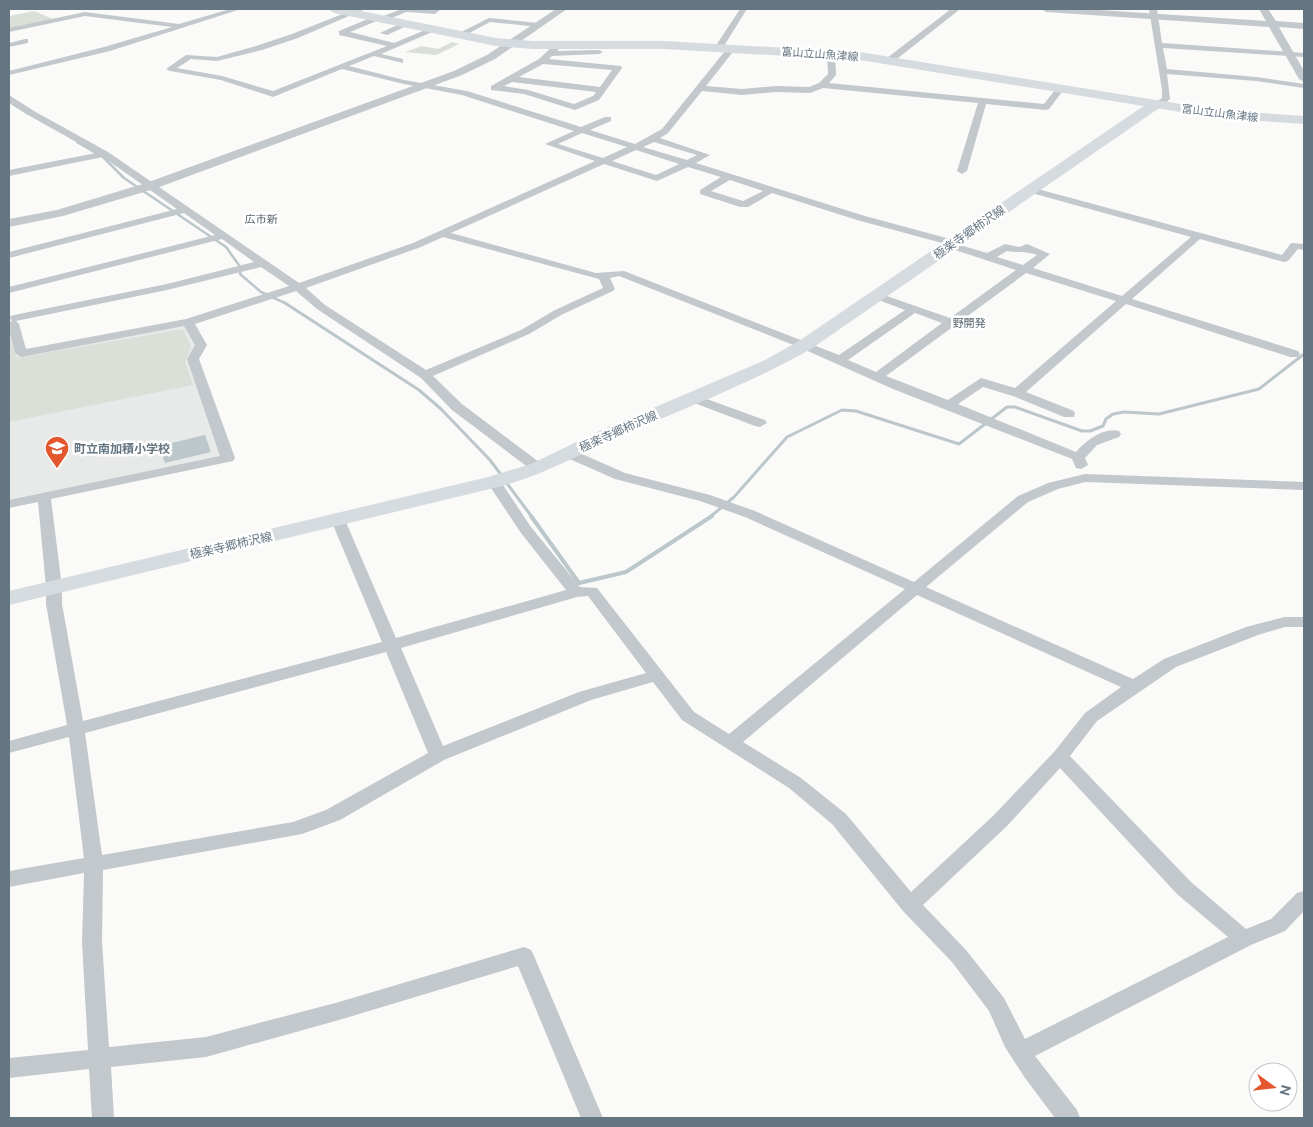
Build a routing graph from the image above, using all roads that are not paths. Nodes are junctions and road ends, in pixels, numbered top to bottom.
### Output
1 (238, 9) edge
2 (334, 9) edge
3 (438, 9) edge
4 (562, 9) edge
5 (743, 9) edge
6 (954, 9) edge
7 (1046, 9) edge
8 (1264, 9) edge
9 (356, 11) edge
10 (1153, 12) edge
11 (380, 18) junction
12 (407, 24) junction
13 (1272, 24) junction
14 (180, 25) junction
15 (539, 25) junction
16 (1304, 26) edge
17 (9, 30) edge
18 (434, 30) junction
19 (459, 35) junction
20 (25, 41) dead end
21 (405, 41) junction
22 (512, 44) junction
23 (9, 45) edge
24 (1159, 45) junction
25 (394, 46) junction
26 (600, 48) junction
27 (726, 48) junction
28 (554, 50) junction
29 (374, 54) junction
30 (830, 54) junction
31 (1291, 54) junction
32 (1304, 55) edge
33 (890, 60) junction
34 (400, 61) dead end
35 (542, 61) junction
36 (9, 65) edge
37 (598, 66) junction
38 (342, 67) junction
39 (20, 70) junction
40 (1163, 71) junction
41 (9, 73) edge
42 (521, 73) junction
43 (511, 79) junction
44 (1304, 79) edge
45 (427, 85) junction
46 (822, 85) junction
47 (565, 86) junction
48 (1304, 86) edge
49 (498, 87) junction
50 (699, 88) junction
51 (1061, 88) junction
52 (602, 90) junction
53 (9, 97) edge
54 (475, 97) junction
55 (983, 101) junction
56 (1158, 104) junction
57 (608, 119) dead end
58 (1304, 120) edge
59 (580, 131) junction
60 (653, 139) junction
61 (633, 147) junction
62 (105, 154) junction
63 (602, 161) junction
64 (689, 164) junction
65 (962, 171) dead end
66 (9, 173) edge
67 (729, 177) junction
68 (150, 186) junction
69 (771, 190) junction
70 (1031, 190) junction
71 (184, 210) junction
72 (9, 223) edge
73 (442, 234) junction
74 (222, 236) junction
75 (1199, 236) junction
76 (952, 243) junction
77 (1304, 247) edge
78 (9, 255) edge
79 (989, 257) junction
80 (263, 263) junction
81 (1026, 268) junction
82 (603, 276) junction
83 (298, 288) junction
84 (9, 290) edge
85 (877, 296) junction
86 (1124, 300) junction
87 (914, 309) junction
88 (11, 322) edge
89 (188, 322) junction
90 (951, 322) junction
91 (805, 345) junction
92 (1294, 354) dead end
93 (840, 360) junction
94 (425, 375) junction
95 (877, 377) junction
96 (1017, 393) junction
97 (694, 398) junction
98 (949, 405) junction
99 (1069, 414) dead end
100 (760, 423) dead end
101 (1114, 434) dead end
102 (568, 453) junction
103 (1078, 457) junction
104 (538, 468) junction
105 (1085, 478) junction
106 (494, 482) junction
107 (1304, 486) edge
108 (44, 496) junction
109 (9, 504) edge
110 (338, 520) junction
111 (54, 587) junction
112 (917, 588) junction
113 (576, 592) junction
114 (9, 598) edge
115 (1304, 622) edge
116 (392, 645) junction
117 (656, 676) junction
118 (1133, 686) junction
119 (76, 728) junction
120 (730, 742) junction
121 (9, 746) edge
122 (438, 755) junction
123 (1060, 758) junction
124 (94, 864) junction
125 (9, 879) edge
126 (1304, 899) edge
127 (910, 905) junction
128 (1244, 939) junction
129 (1021, 1052) junction
130 (99, 1059) junction
131 (9, 1068) edge
132 (103, 1118) edge
133 (592, 1118) edge
134 (1069, 1118) edge

1 - 14 street
2 - 9 main road, 富山立山魚津線
3 - 11 street
4 - 15 street
5 - 27 street
6 - 33 street
7 - 10 street
8 - 13 street
9 - 11 main road, 富山立山魚津線
9 - 38 street
10 - 13 street
10 - 24 street
11 - 12 main road, 富山立山魚津線
11 - 25 street
12 - 18 main road, 富山立山魚津線
12 - 21 street
13 - 16 street
13 - 31 street
14 - 17 street
14 - 39 street
15 - 19 street
15 - 22 street
18 - 19 main road, 富山立山魚津線
18 - 21 street
19 - 22 main road, 富山立山魚津線
20 - 23 street
21 - 25 street
22 - 28 main road, 富山立山魚津線
22 - 45 street
24 - 31 street
24 - 40 street
25 - 29 street
26 - 27 main road, 富山立山魚津線
26 - 28 main road, 富山立山魚津線
26 - 37 street
27 - 30 main road, 富山立山魚津線
27 - 50 street
28 - 35 street
29 - 34 street
29 - 38 street
30 - 33 main road, 富山立山魚津線
30 - 46 street
31 - 32 street
31 - 44 street
33 - 51 main road, 富山立山魚津線
35 - 37 street
35 - 42 street
36 - 39 street
37 - 52 street
38 - 45 street
39 - 41 street
40 - 48 street
40 - 56 street
42 - 43 street
42 - 47 street
43 - 47 street
43 - 49 street
45 - 54 street
45 - 68 street
46 - 50 street
46 - 55 street
47 - 52 street
49 - 52 street
49 - 54 street
50 - 60 street
51 - 55 street
51 - 56 main road, 富山立山魚津線
53 - 62 street
54 - 59 street
55 - 65 street
56 - 58 main road, 富山立山魚津線
56 - 70 main road, 極楽寺郷柿沢線
57 - 59 street
59 - 61 street
59 - 63 street
60 - 61 street
60 - 64 street
61 - 63 street
61 - 64 street
62 - 66 street
62 - 68 street
63 - 64 street
63 - 73 street
64 - 67 street
67 - 69 street
67 - 69 street
68 - 71 street
68 - 72 street
69 - 76 street
70 - 75 street
70 - 76 main road, 極楽寺郷柿沢線
71 - 74 street
71 - 78 street
73 - 82 street
73 - 83 street
74 - 80 street
74 - 84 street
75 - 77 street
75 - 86 street
76 - 79 street
76 - 85 main road, 極楽寺郷柿沢線
79 - 81 street
79 - 81 street
80 - 83 street
80 - 88 street
81 - 86 street
81 - 90 street
82 - 91 street
82 - 94 street
83 - 89 street
83 - 94 street
85 - 87 street
85 - 91 main road, 極楽寺郷柿沢線
86 - 92 street
86 - 96 street
87 - 90 street
87 - 93 street
88 - 89 street
89 - 108 street
90 - 95 street
91 - 93 street
91 - 97 main road, 極楽寺郷柿沢線
93 - 95 street
94 - 104 street
95 - 98 street
96 - 98 street
96 - 99 street
97 - 100 street
97 - 102 main road, 極楽寺郷柿沢線
98 - 103 street
101 - 103 street
102 - 104 main road, 極楽寺郷柿沢線
102 - 112 street
103 - 105 street
104 - 106 main road, 極楽寺郷柿沢線
105 - 107 street
105 - 112 street
106 - 110 main road, 極楽寺郷柿沢線
106 - 113 street
108 - 109 street
108 - 111 street
110 - 111 main road, 極楽寺郷柿沢線
110 - 116 street
111 - 114 main road, 極楽寺郷柿沢線
111 - 119 street
112 - 118 street
112 - 120 street
113 - 116 street
113 - 117 street
115 - 118 street
116 - 119 street
116 - 122 street
117 - 120 street
117 - 122 street
118 - 123 street
119 - 121 street
119 - 124 street
120 - 127 street
122 - 124 street
123 - 127 street
123 - 128 street
124 - 125 street
124 - 130 street
126 - 128 street
127 - 129 street
128 - 129 street
129 - 134 street
130 - 131 street
130 - 132 street
130 - 133 street

